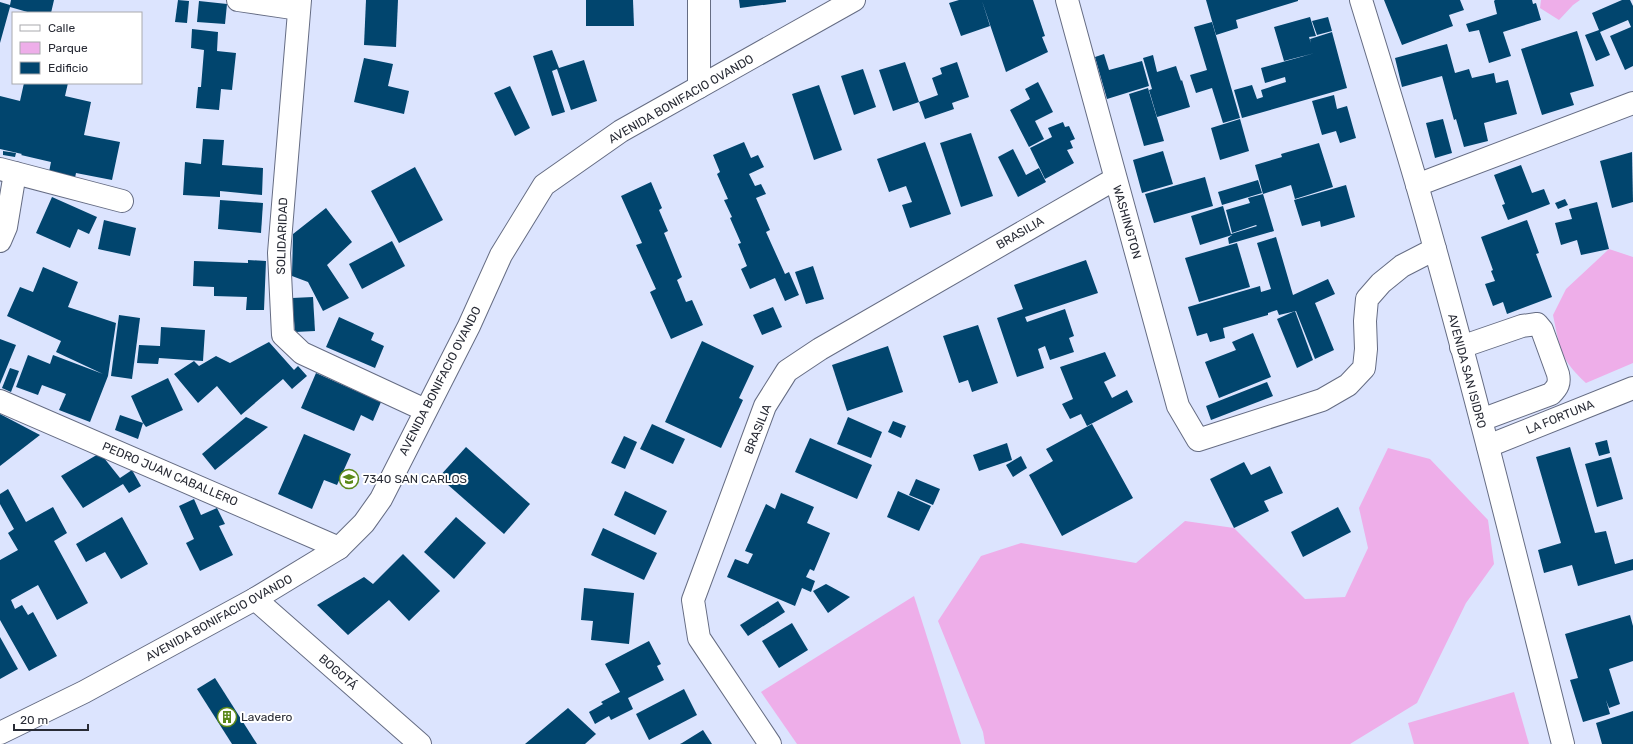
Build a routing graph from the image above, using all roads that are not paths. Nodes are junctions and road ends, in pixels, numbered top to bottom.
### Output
1 (238, 0) edge
2 (699, 0) edge
3 (854, 0) edge
4 (1067, 0) edge
5 (1361, 0) edge
6 (299, 5) edge
7 (699, 87) junction
8 (1633, 103) edge
9 (8, 171) edge
10 (1115, 179) junction
11 (1417, 185) junction
12 (122, 201) dead end
13 (0, 241) edge
14 (1434, 249) junction
15 (1461, 347) junction
16 (1633, 388) edge
17 (0, 401) edge
18 (425, 410) junction
19 (1481, 420) junction
20 (1488, 446) junction
21 (339, 548) junction
22 (255, 599) junction
23 (0, 733) edge
24 (420, 744) edge
25 (770, 744) edge
26 (1563, 744) edge

1 - 6 street
2 - 7 street
3 - 7 street, AVENIDA BONIFACIO OVANDO
4 - 10 street, WASHINGTON
5 - 11 street, AVENIDA SAN ISIDRO
6 - 18 street, SOLIDARIDAD
7 - 18 street, AVENIDA BONIFACIO OVANDO
8 - 11 street
9 - 12 street
9 - 13 street
10 - 14 street, WASHINGTON
10 - 25 street, BRASILIA
11 - 14 street, AVENIDA SAN ISIDRO
14 - 15 street, AVENIDA SAN ISIDRO
15 - 19 street, AVENIDA SAN ISIDRO
15 - 19 street
16 - 20 street, LA FORTUNA
17 - 21 street, PEDRO JUAN CABALLERO
18 - 21 street, AVENIDA BONIFACIO OVANDO
19 - 20 street, AVENIDA SAN ISIDRO
20 - 26 street, AVENIDA SAN ISIDRO
21 - 22 street, AVENIDA BONIFACIO OVANDO
22 - 23 street, AVENIDA BONIFACIO OVANDO
22 - 24 street, BOGOTÁ

